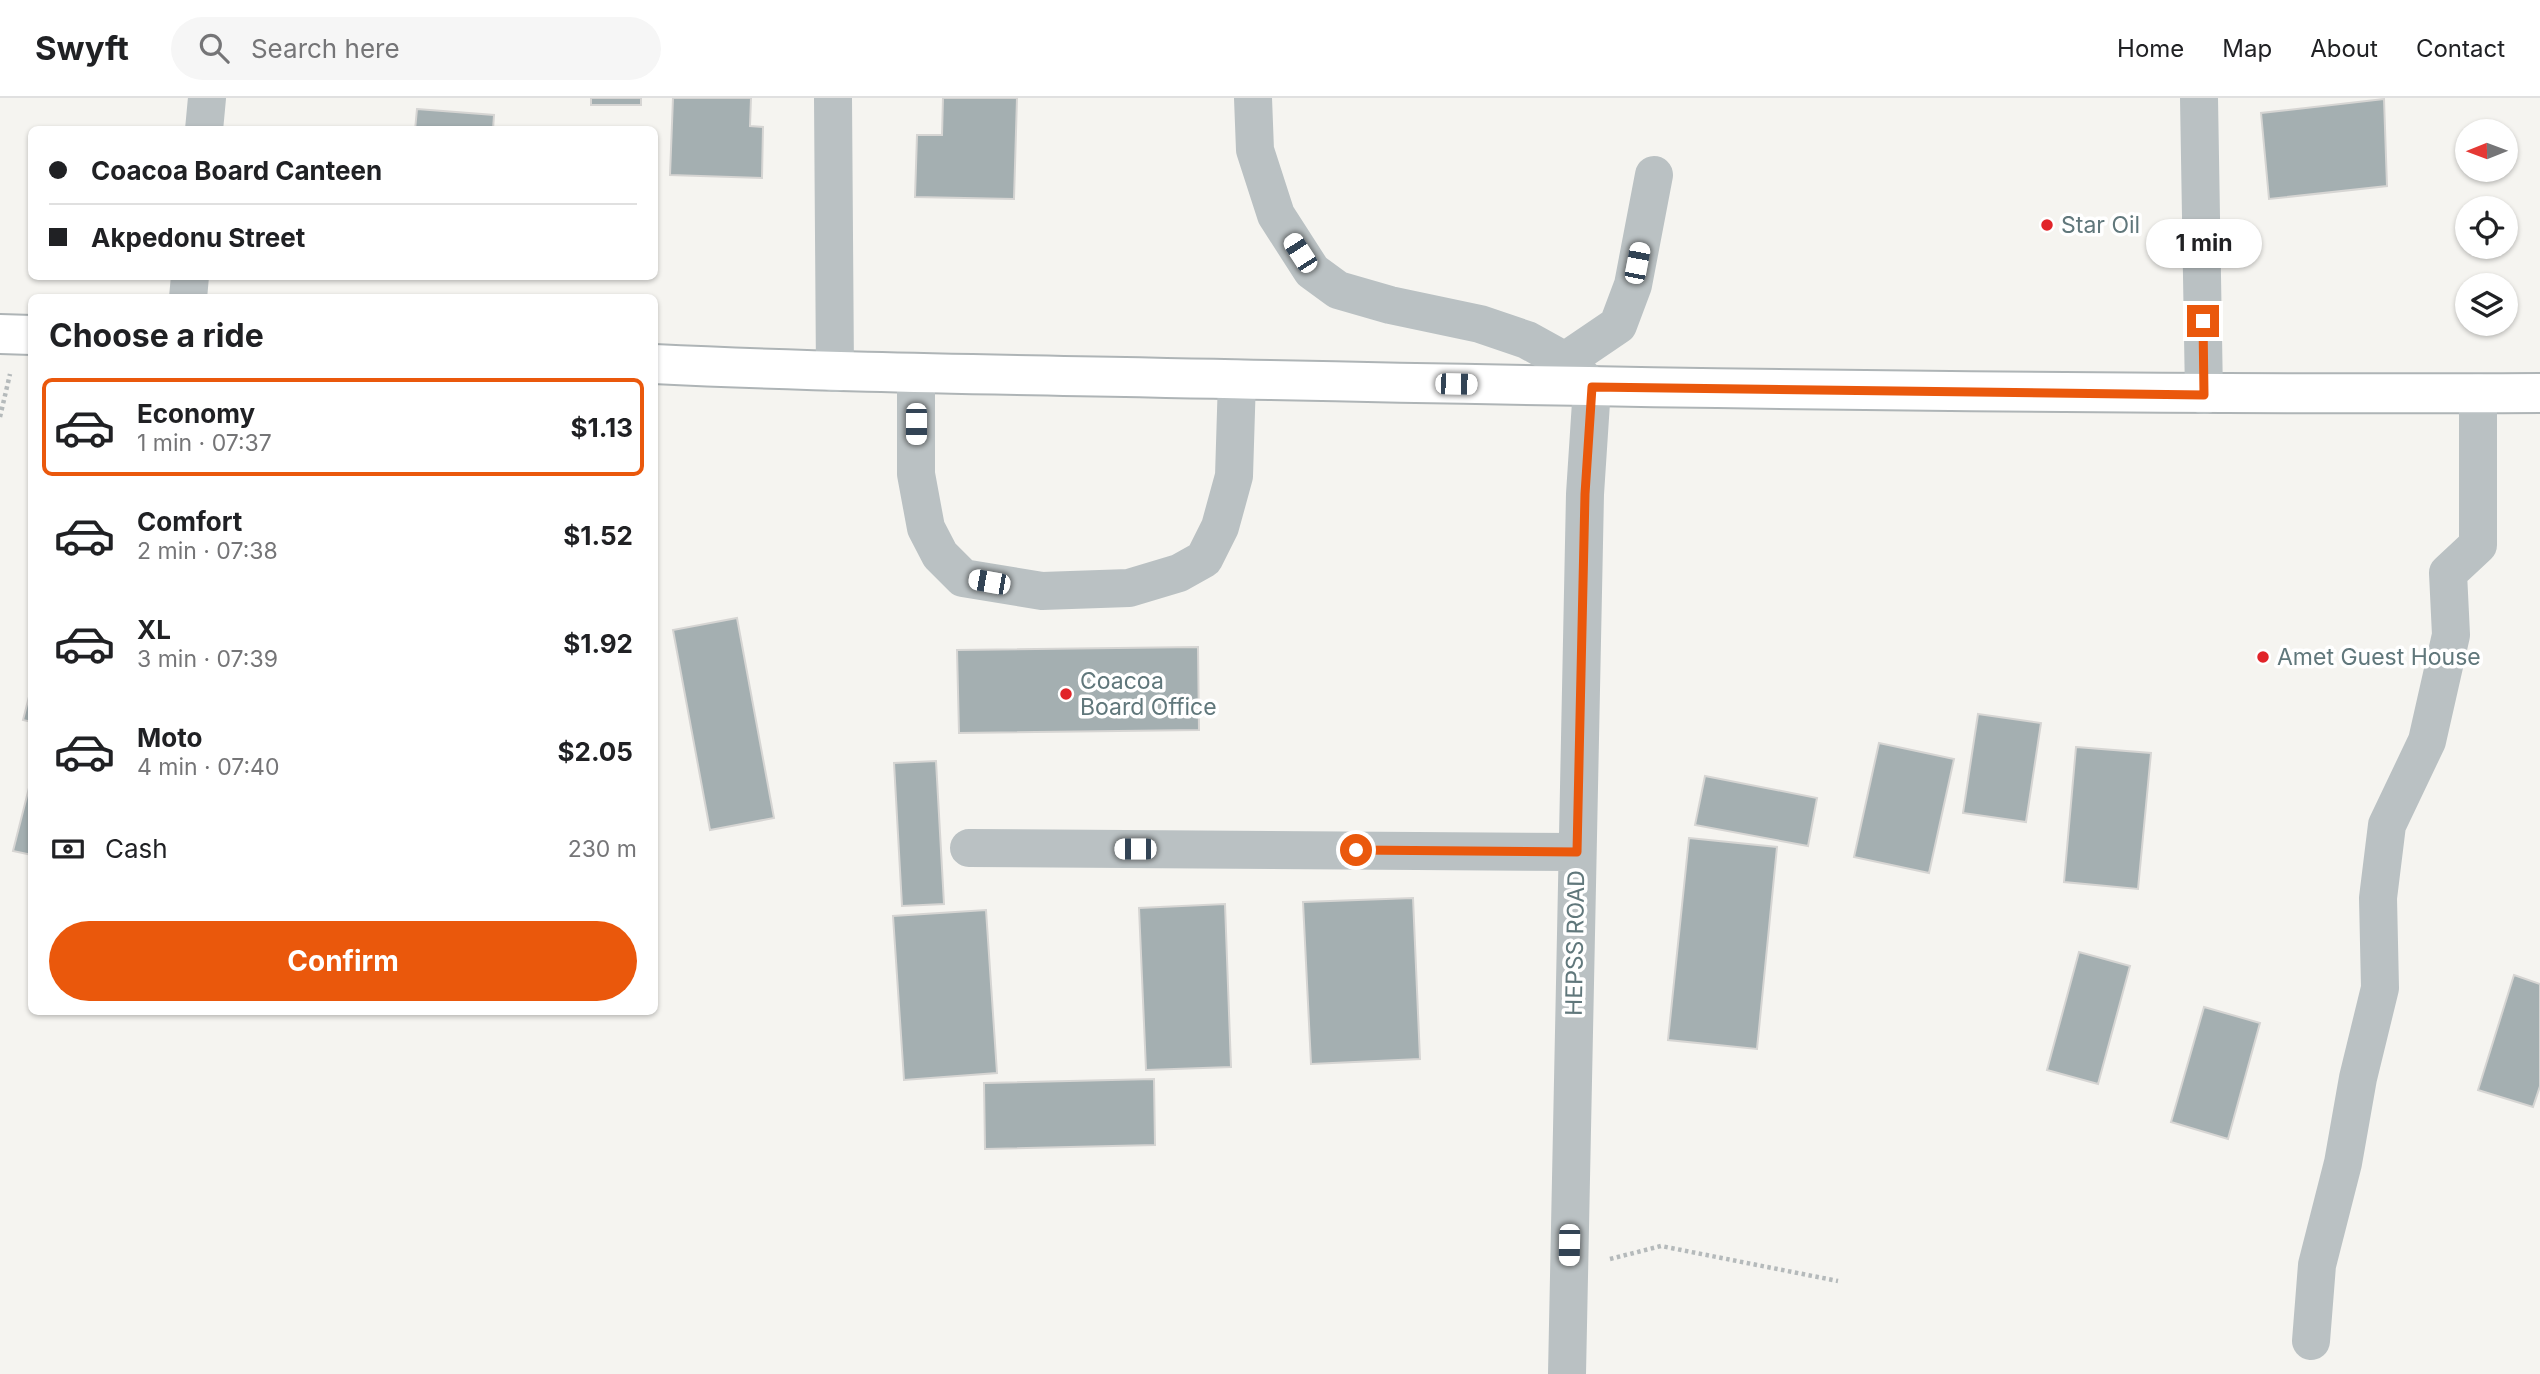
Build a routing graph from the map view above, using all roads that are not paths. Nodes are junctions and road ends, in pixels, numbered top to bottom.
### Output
1 (207, 98) edge
2 (833, 98) edge
3 (1253, 98) edge
4 (2199, 98) edge
5 (204, 126) edge
6 (1654, 175) dead end
7 (658, 364) edge
8 (835, 373) junction
9 (916, 373) junction
10 (1579, 374) junction
11 (1237, 379) junction
12 (2478, 393) junction
13 (2540, 393) edge
14 (2204, 395) junction
15 (969, 848) dead end
16 (1577, 852) junction
17 (2311, 1341) dead end
18 (1567, 1374) edge

1 - 5 street
2 - 8 street
3 - 10 street
4 - 14 street
6 - 10 street
7 - 8 highway
8 - 9 highway
9 - 11 highway
9 - 11 street
10 - 11 highway
10 - 14 highway
10 - 16 street, HEPSS ROAD
12 - 13 highway
12 - 14 highway
12 - 17 street
15 - 16 street
16 - 18 street, HEPSS ROAD

